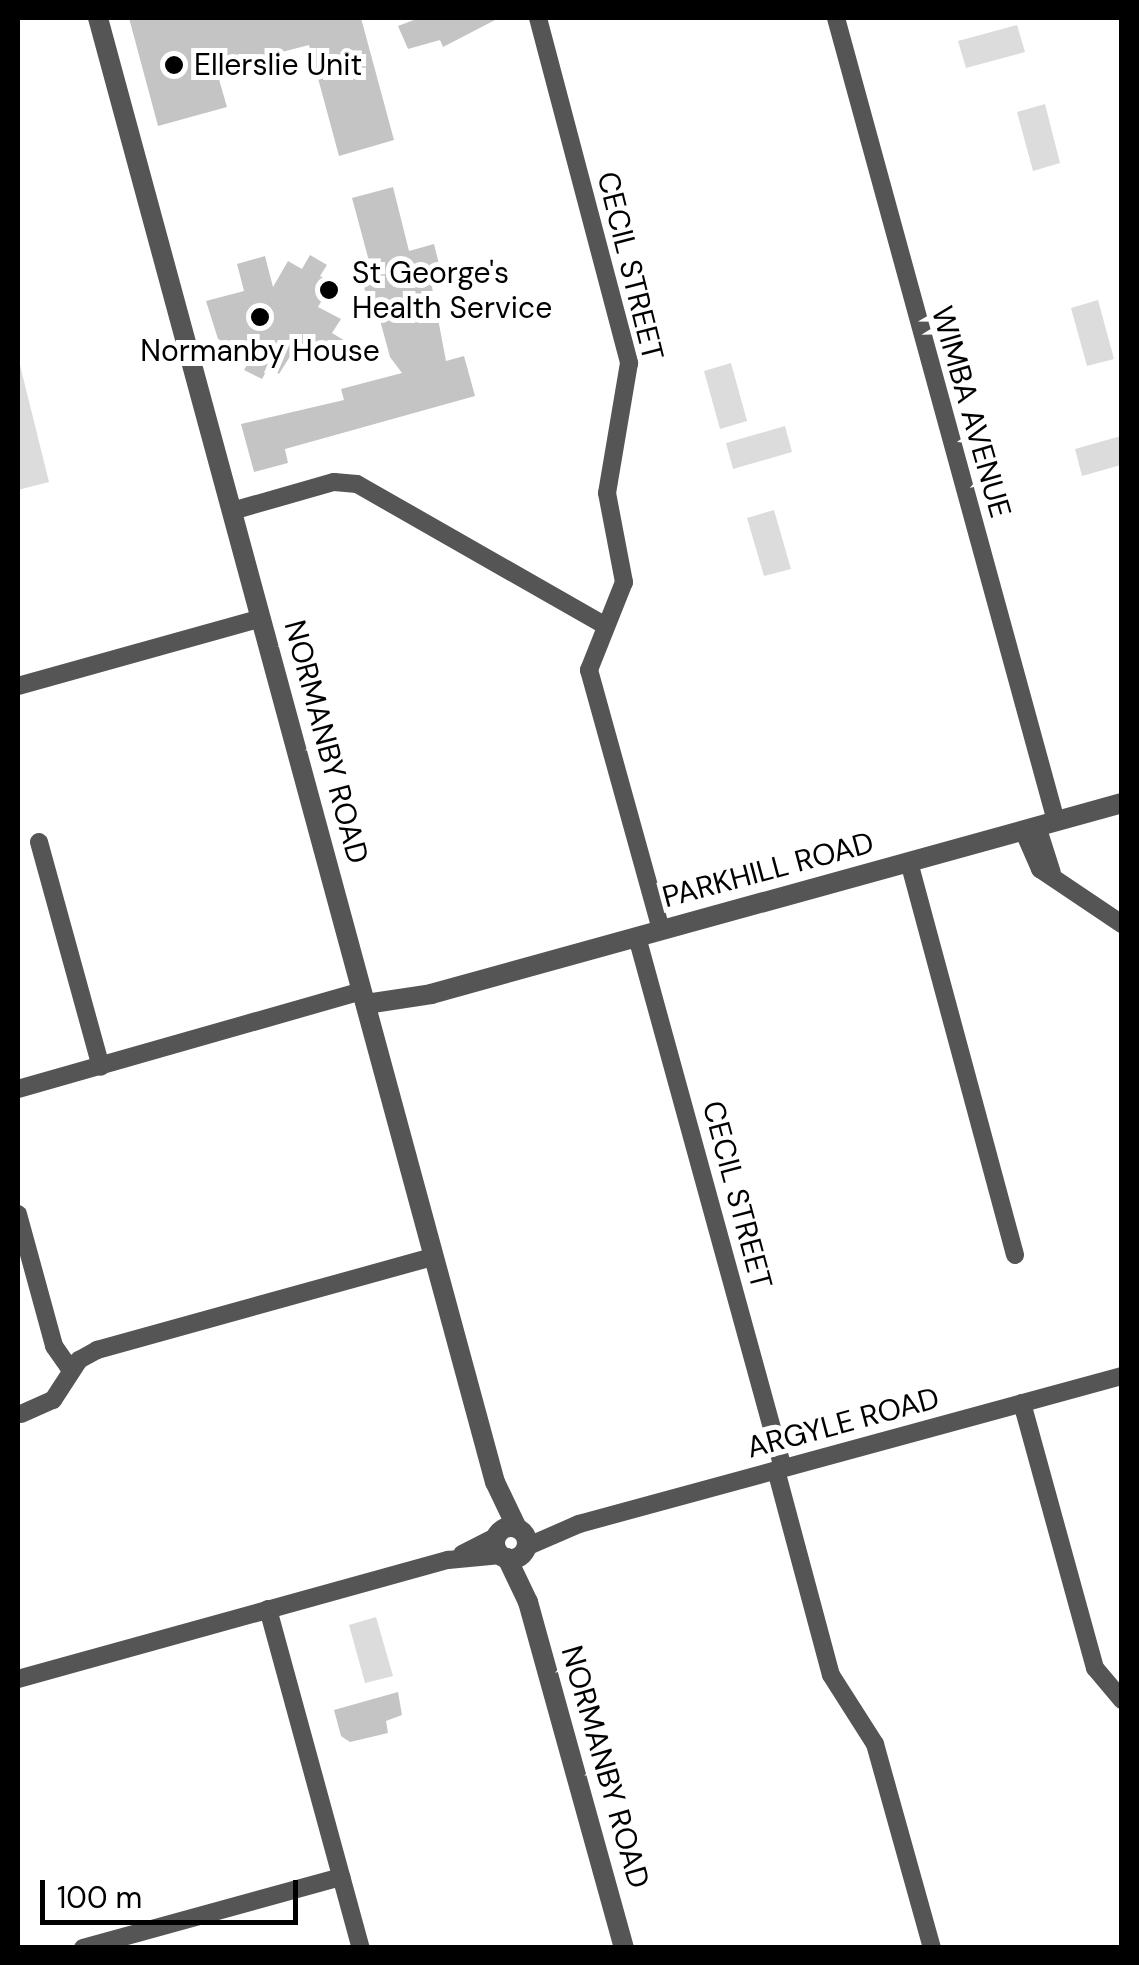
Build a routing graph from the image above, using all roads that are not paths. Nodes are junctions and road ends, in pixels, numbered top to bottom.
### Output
1 (98, 18) edge
2 (538, 18) edge
3 (836, 18) edge
4 (232, 511) junction
5 (261, 618) junction
6 (604, 625) junction
7 (18, 686) edge
8 (1122, 803) edge
9 (1039, 826) junction
10 (39, 842) dead end
11 (909, 862) junction
12 (1122, 924) edge
13 (661, 930) junction
14 (637, 937) junction
15 (366, 1005) junction
16 (101, 1067) junction
17 (18, 1090) edge
18 (18, 1214) edge
19 (1015, 1255) dead end
20 (434, 1257) junction
21 (72, 1370) junction
22 (1122, 1376) edge
23 (1022, 1403) junction
24 (20, 1414) dead end
25 (780, 1469) junction
26 (512, 1543) junction
27 (268, 1610) junction
28 (18, 1679) edge
29 (1122, 1700) edge
30 (341, 1877) junction
31 (83, 1948) edge
32 (361, 1948) edge
33 (624, 1948) edge
34 (932, 1948) edge

1 - 4 street, NORMANBY ROAD
2 - 6 street, CECIL STREET
3 - 9 street, WIMBA AVENUE
4 - 5 street, NORMANBY ROAD
4 - 6 street
5 - 7 street
5 - 15 street, NORMANBY ROAD
6 - 13 street, CECIL STREET
8 - 9 street, PARKHILL ROAD
9 - 11 street, PARKHILL ROAD
9 - 12 street, WIMBA AVENUE
10 - 16 street
11 - 13 street, PARKHILL ROAD
11 - 19 street
13 - 14 street, PARKHILL ROAD
14 - 15 street, PARKHILL ROAD
14 - 25 street, CECIL STREET
15 - 16 street
15 - 20 street, NORMANBY ROAD
16 - 17 street
18 - 21 street
20 - 21 street
20 - 26 street, NORMANBY ROAD
21 - 24 street
22 - 23 street, ARGYLE ROAD
23 - 25 street, ARGYLE ROAD
23 - 29 street
25 - 26 street, ARGYLE ROAD
25 - 34 street, CECIL STREET
26 - 27 street, ARGYLE ROAD
26 - 33 street, NORMANBY ROAD
27 - 28 street, ARGYLE ROAD
27 - 30 street
30 - 31 street
30 - 32 street

